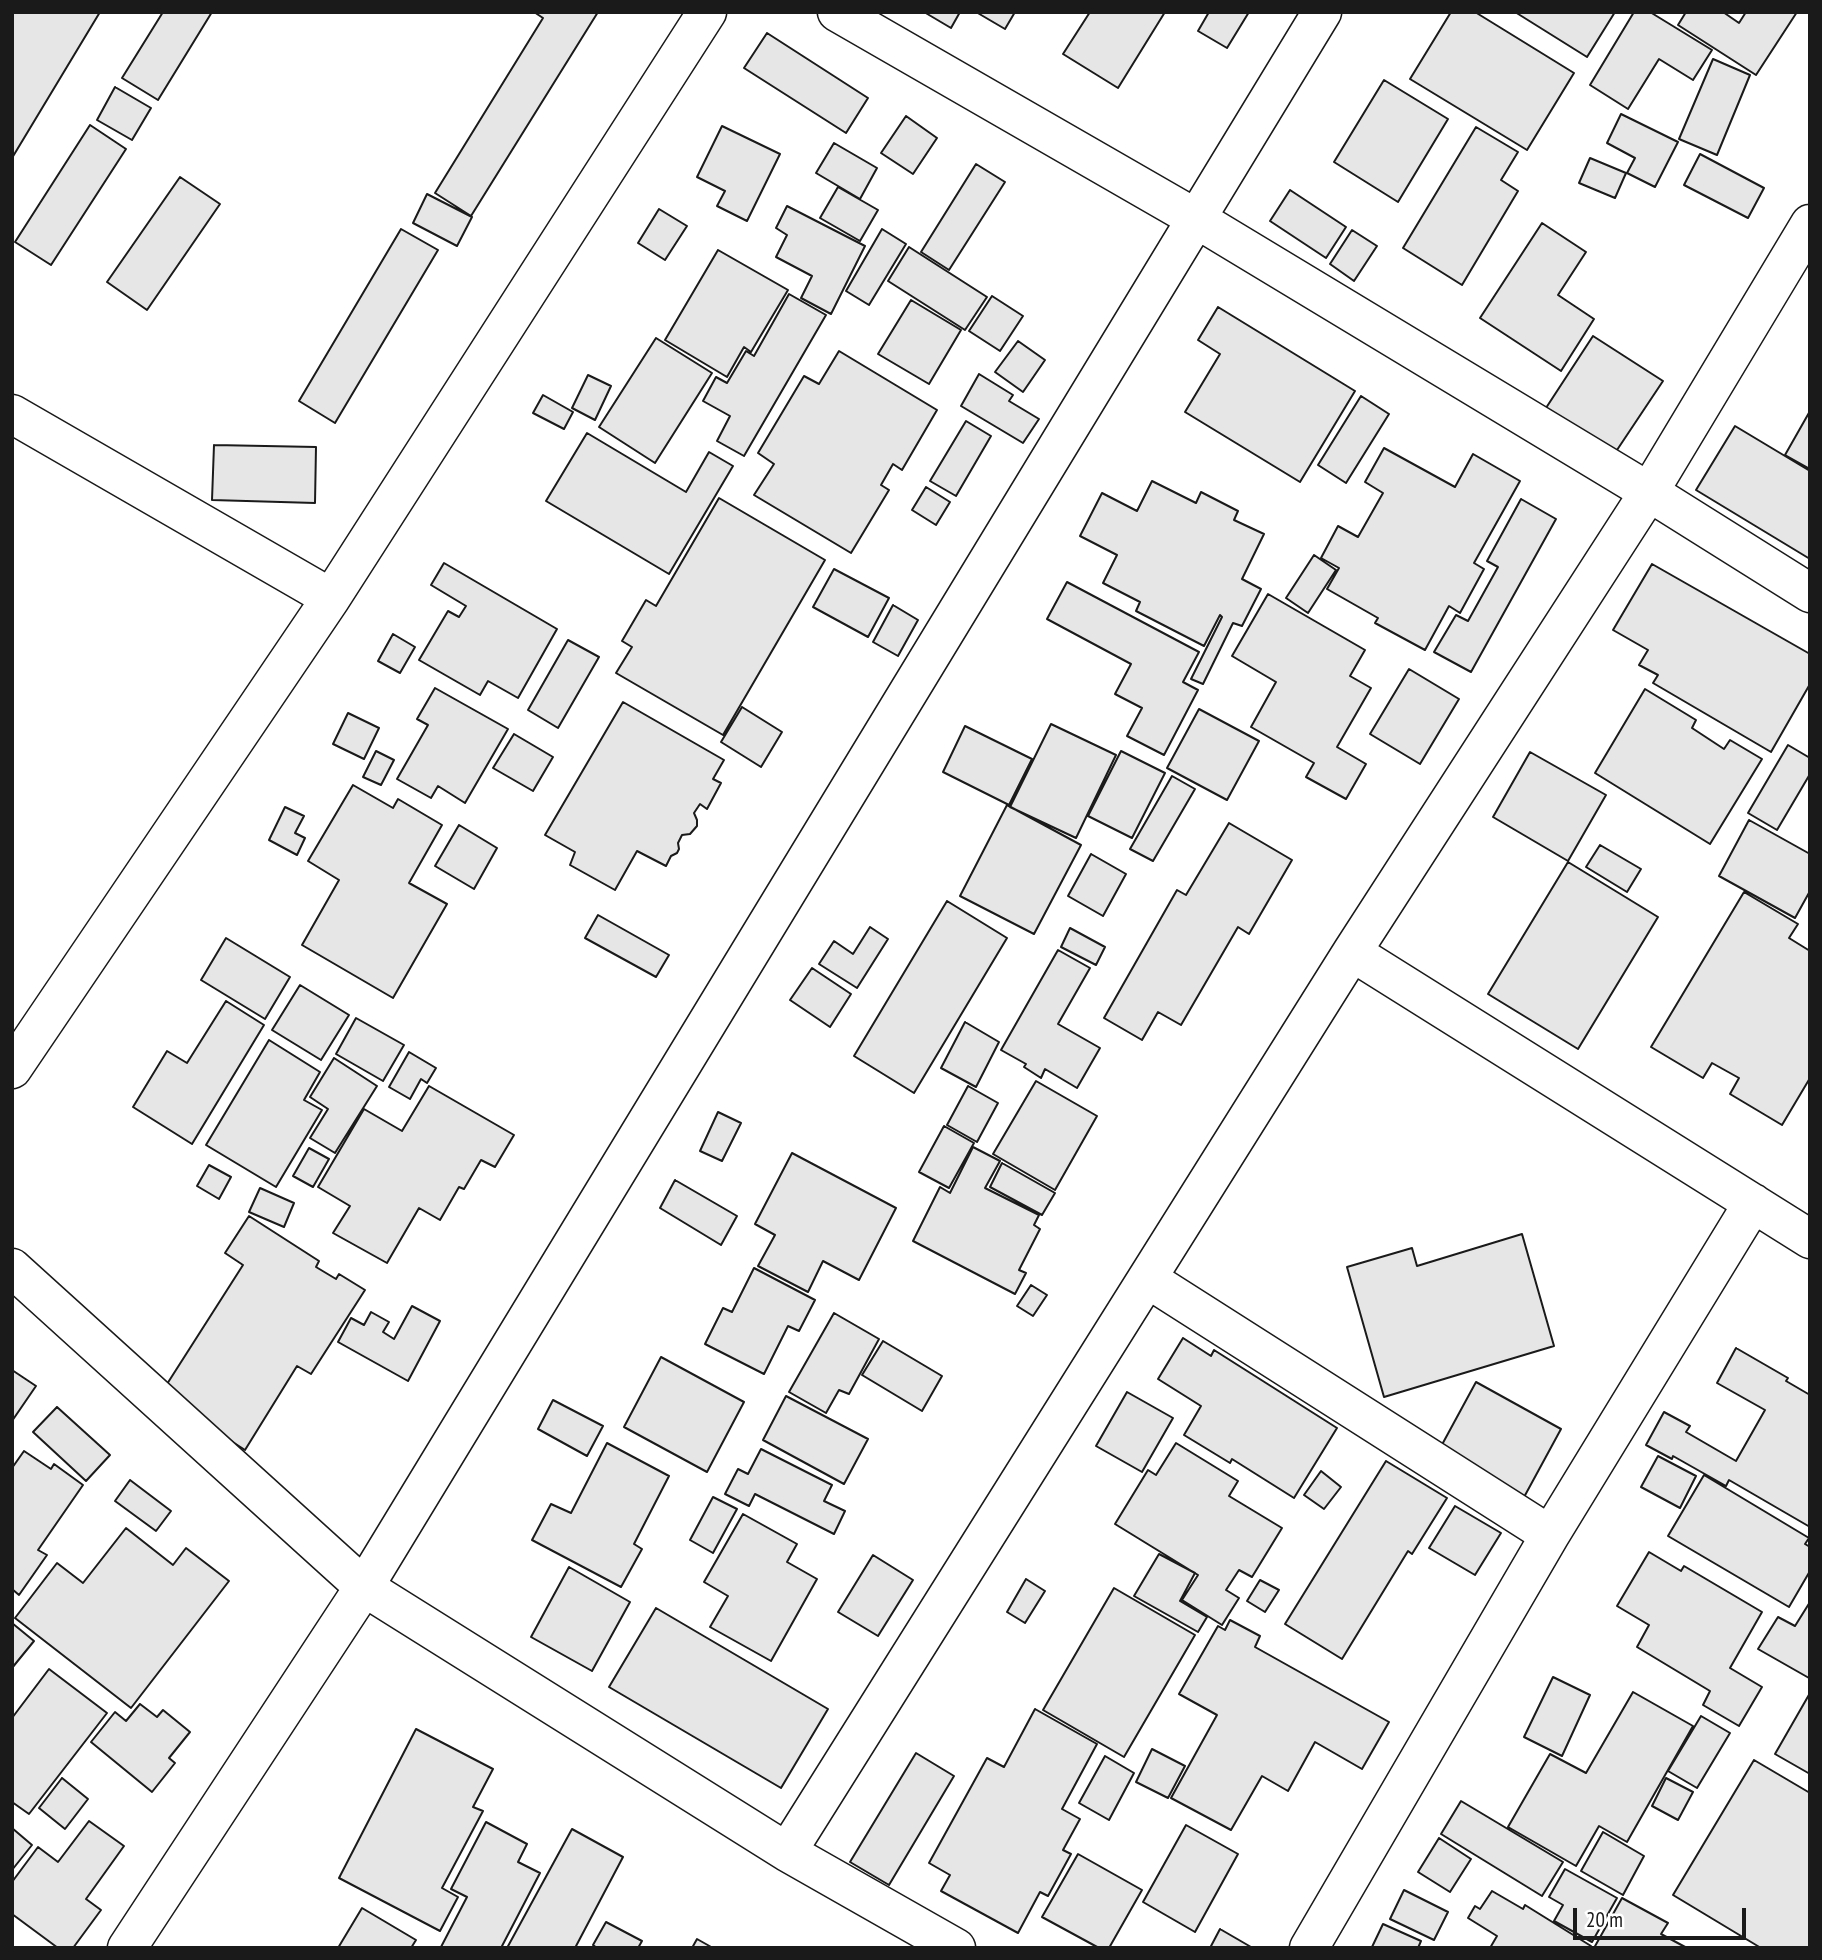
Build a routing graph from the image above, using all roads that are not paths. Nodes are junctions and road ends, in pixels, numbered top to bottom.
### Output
1 (707, 12) edge
2 (836, 12) edge
3 (1322, 12) edge
4 (1195, 219) junction
5 (1810, 224) edge
6 (12, 414) edge
7 (1649, 492) junction
8 (1810, 593) edge
9 (331, 598) junction
10 (1352, 952) junction
11 (12, 1069) edge
12 (1752, 1203) junction
13 (1810, 1239) edge
14 (12, 1268) edge
15 (1148, 1279) junction
16 (1550, 1535) junction
17 (364, 1587) junction
18 (787, 1852) junction
19 (127, 1948) edge
20 (956, 1948) edge
21 (1309, 1948) edge

1 - 9 street
2 - 4 street
3 - 4 street
4 - 7 street
4 - 17 street
5 - 7 street
6 - 9 street
7 - 8 street
7 - 10 street
9 - 11 street
10 - 12 street
10 - 15 street
12 - 13 street
12 - 16 street
14 - 17 street
15 - 16 street
15 - 18 street
16 - 21 street
17 - 18 street
17 - 19 street
18 - 20 street

